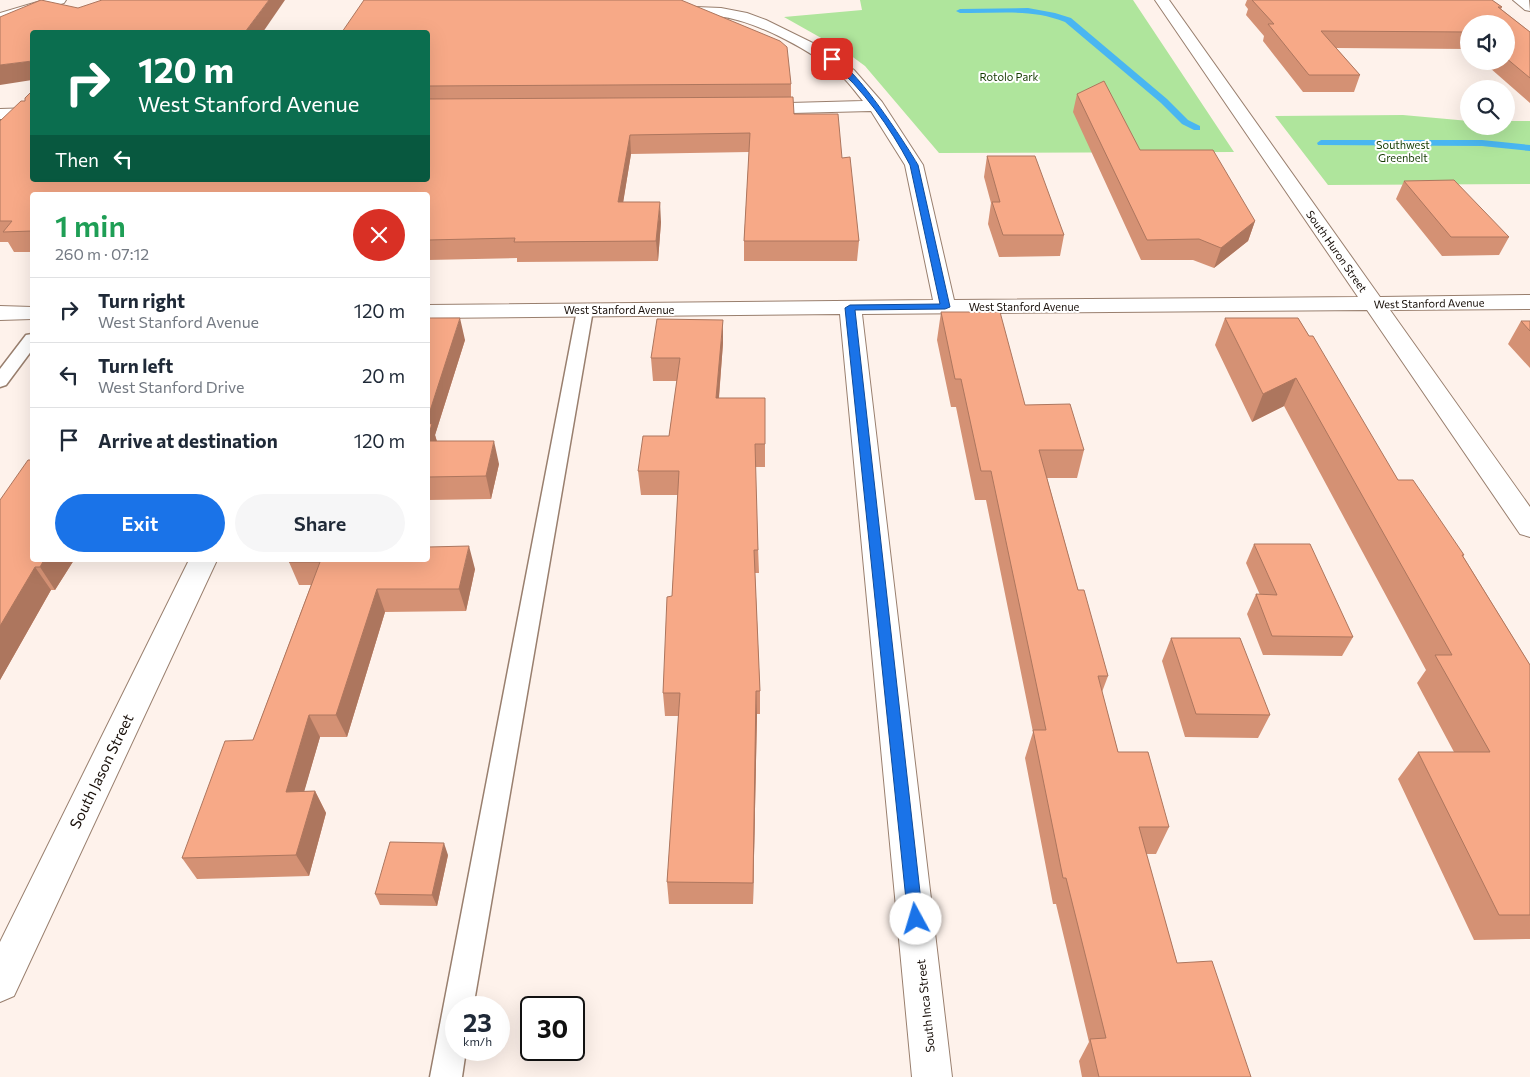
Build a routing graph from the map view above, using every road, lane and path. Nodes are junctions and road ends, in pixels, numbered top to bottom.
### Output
1 (59, 0) edge
2 (1162, 0) edge
3 (1520, 0) edge
4 (1530, 7) edge
5 (653, 9) edge
6 (0, 18) edge
7 (876, 106) junction
8 (741, 109) edge
9 (30, 113) edge
10 (0, 114) edge
11 (1530, 302) edge
12 (1374, 304) junction
13 (945, 307) junction
14 (850, 308) junction
15 (586, 310) junction
16 (430, 311) edge
17 (0, 313) edge
18 (30, 313) edge
19 (30, 342) edge
20 (0, 381) edge
21 (1530, 527) edge
22 (201, 562) edge
23 (0, 983) edge
24 (460, 996) edge
25 (449, 1061) edge
26 (446, 1077) edge
27 (932, 1077) edge

1 - 6 street
2 - 12 street, South Huron Street
3 - 4 street
5 - 7 street
7 - 8 street
7 - 13 street
9 - 10 street
11 - 12 street, West Stanford Avenue
12 - 13 street, West Stanford Avenue
12 - 21 street, South Huron Street
13 - 14 street, West Stanford Avenue
14 - 15 street, West Stanford Avenue
14 - 27 street, South Inca Street
15 - 16 street, West Stanford Avenue
15 - 24 lane
17 - 18 street
19 - 20 lane
22 - 23 street, South Jason Street
25 - 26 lane

